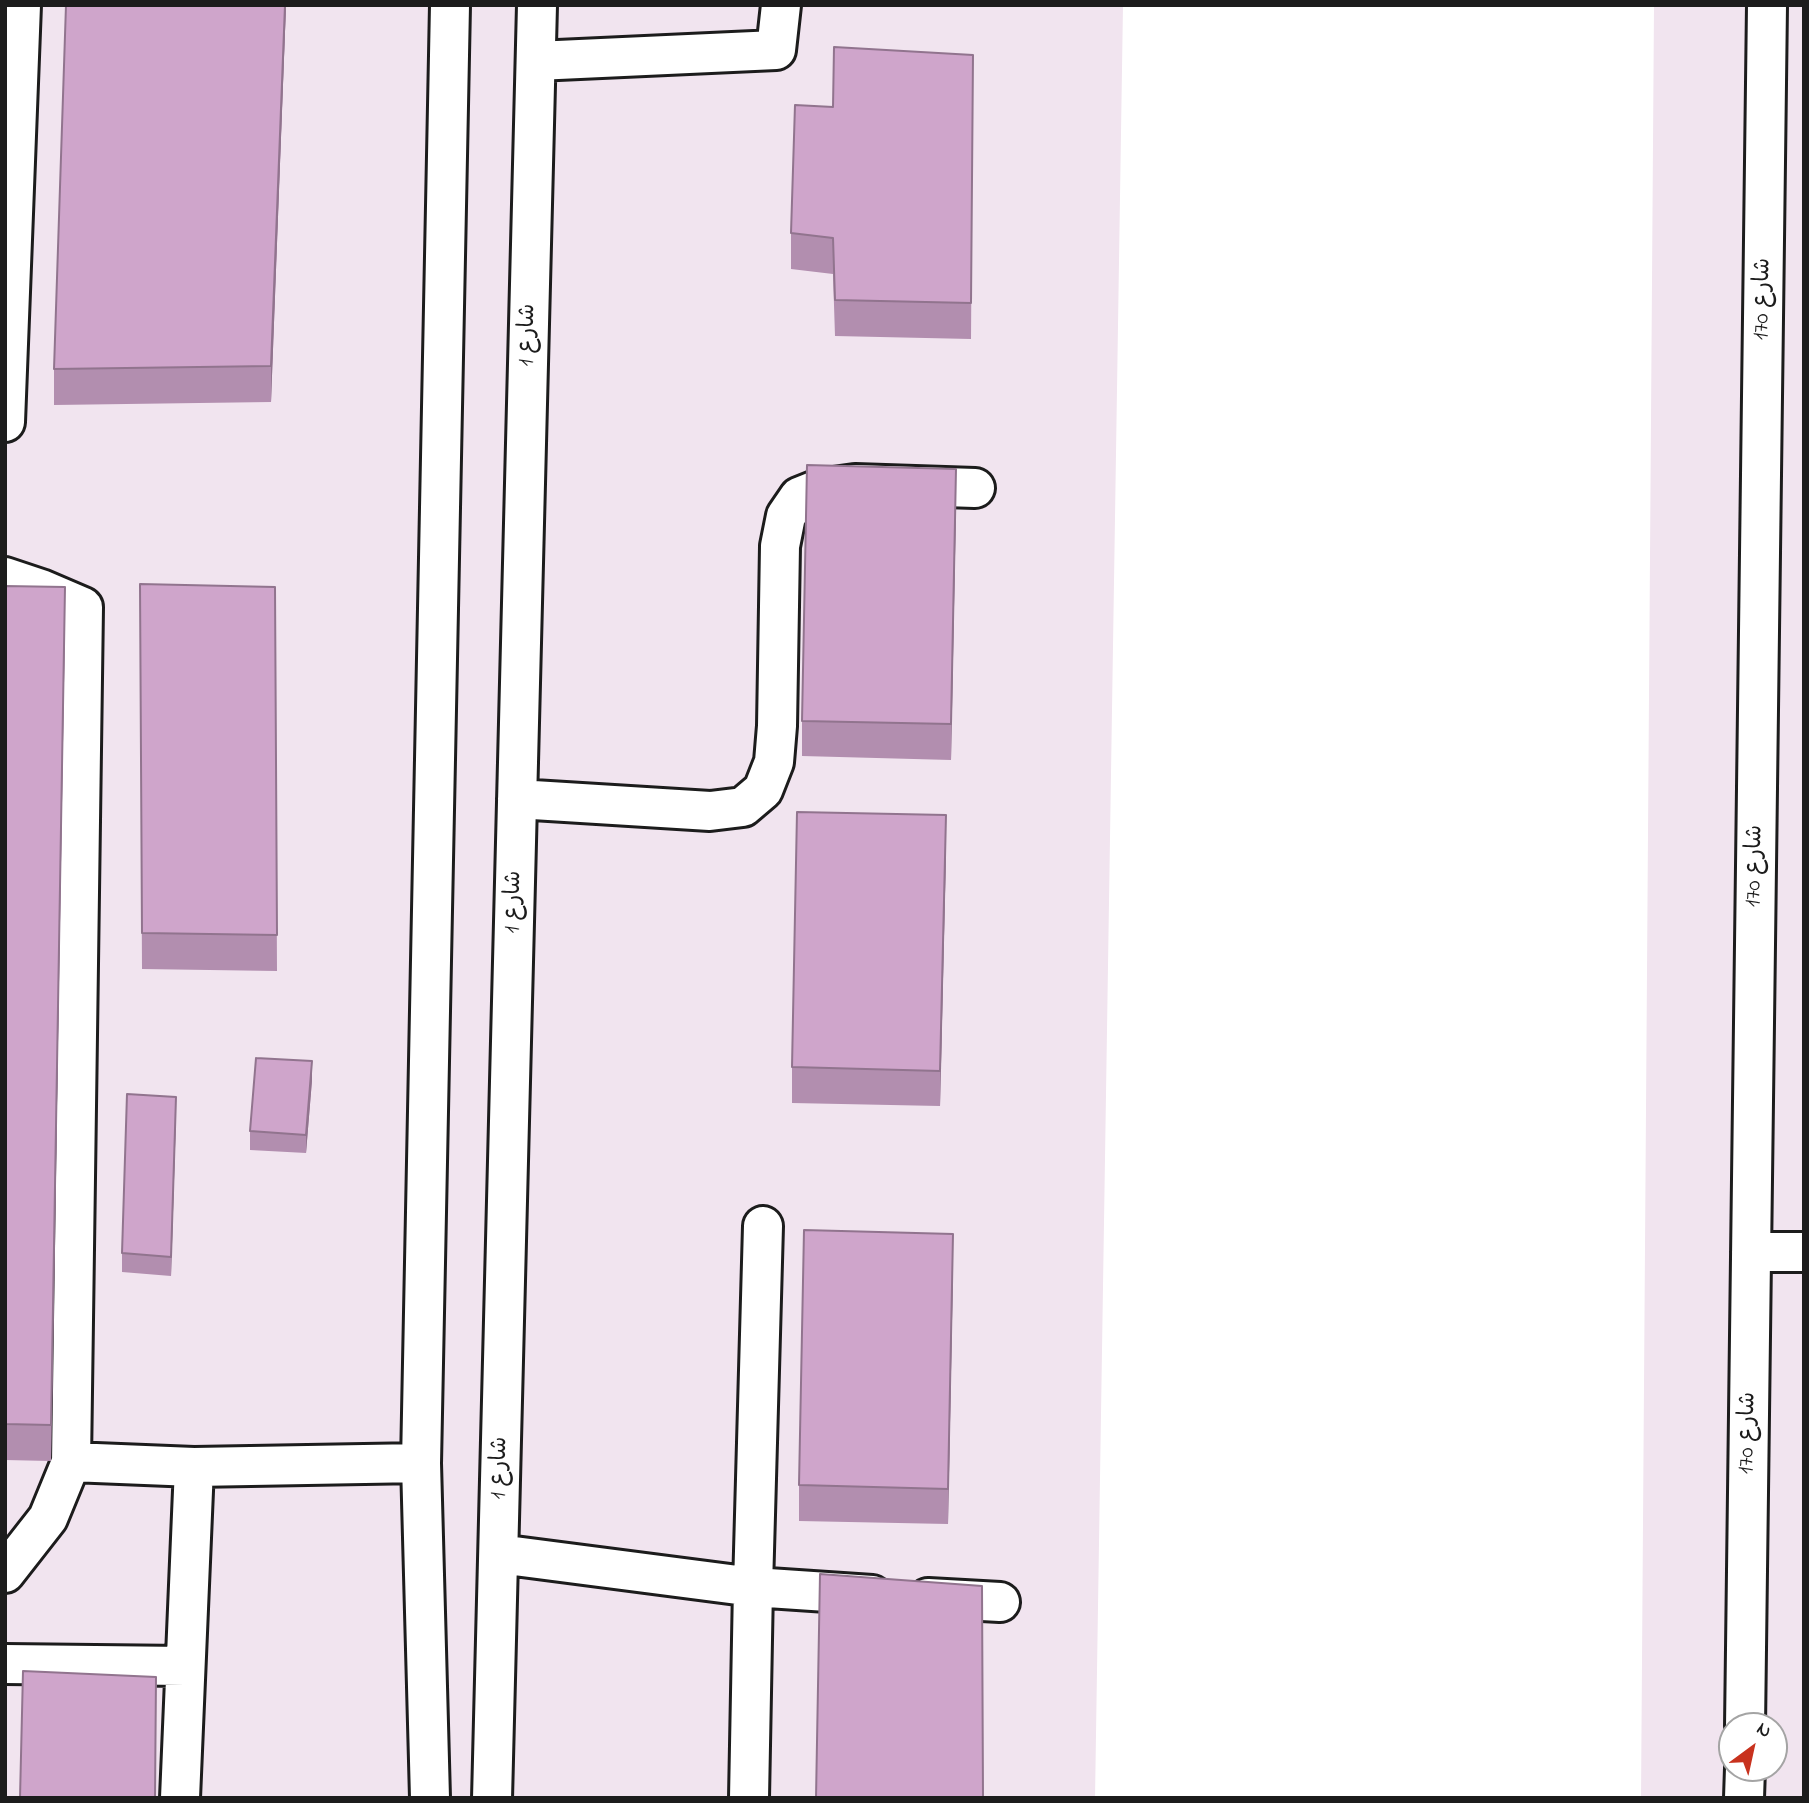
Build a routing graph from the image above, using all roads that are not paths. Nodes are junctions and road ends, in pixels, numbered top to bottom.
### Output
1 (21, 5) edge
2 (450, 5) edge
3 (537, 5) edge
4 (781, 5) edge
5 (1768, 5) edge
6 (536, 61) junction
7 (5, 422) edge
8 (975, 488) dead end
9 (5, 577) edge
10 (517, 799) junction
11 (763, 1226) dead end
12 (1751, 1252) junction
13 (1804, 1252) edge
14 (71, 1462) junction
15 (421, 1463) junction
16 (194, 1467) junction
17 (499, 1553) junction
18 (5, 1573) edge
19 (753, 1587) junction
20 (1000, 1602) dead end
21 (5, 1664) edge
22 (185, 1666) junction
23 (1745, 1712) edge
24 (180, 1798) edge
25 (430, 1798) edge
26 (492, 1798) edge
27 (749, 1798) edge

1 - 7 street
2 - 15 street
3 - 6 street, شارع 1
4 - 6 street
5 - 12 street, شارع 170
6 - 10 street, شارع 1
8 - 10 street
9 - 14 street
10 - 17 street, شارع 1
11 - 19 street
12 - 13 street
12 - 23 street, شارع 170
14 - 16 street
14 - 18 street
15 - 16 street
15 - 25 street
16 - 22 street
17 - 19 street
17 - 26 street, شارع 1
19 - 20 street
19 - 27 street
21 - 22 street
22 - 24 street

